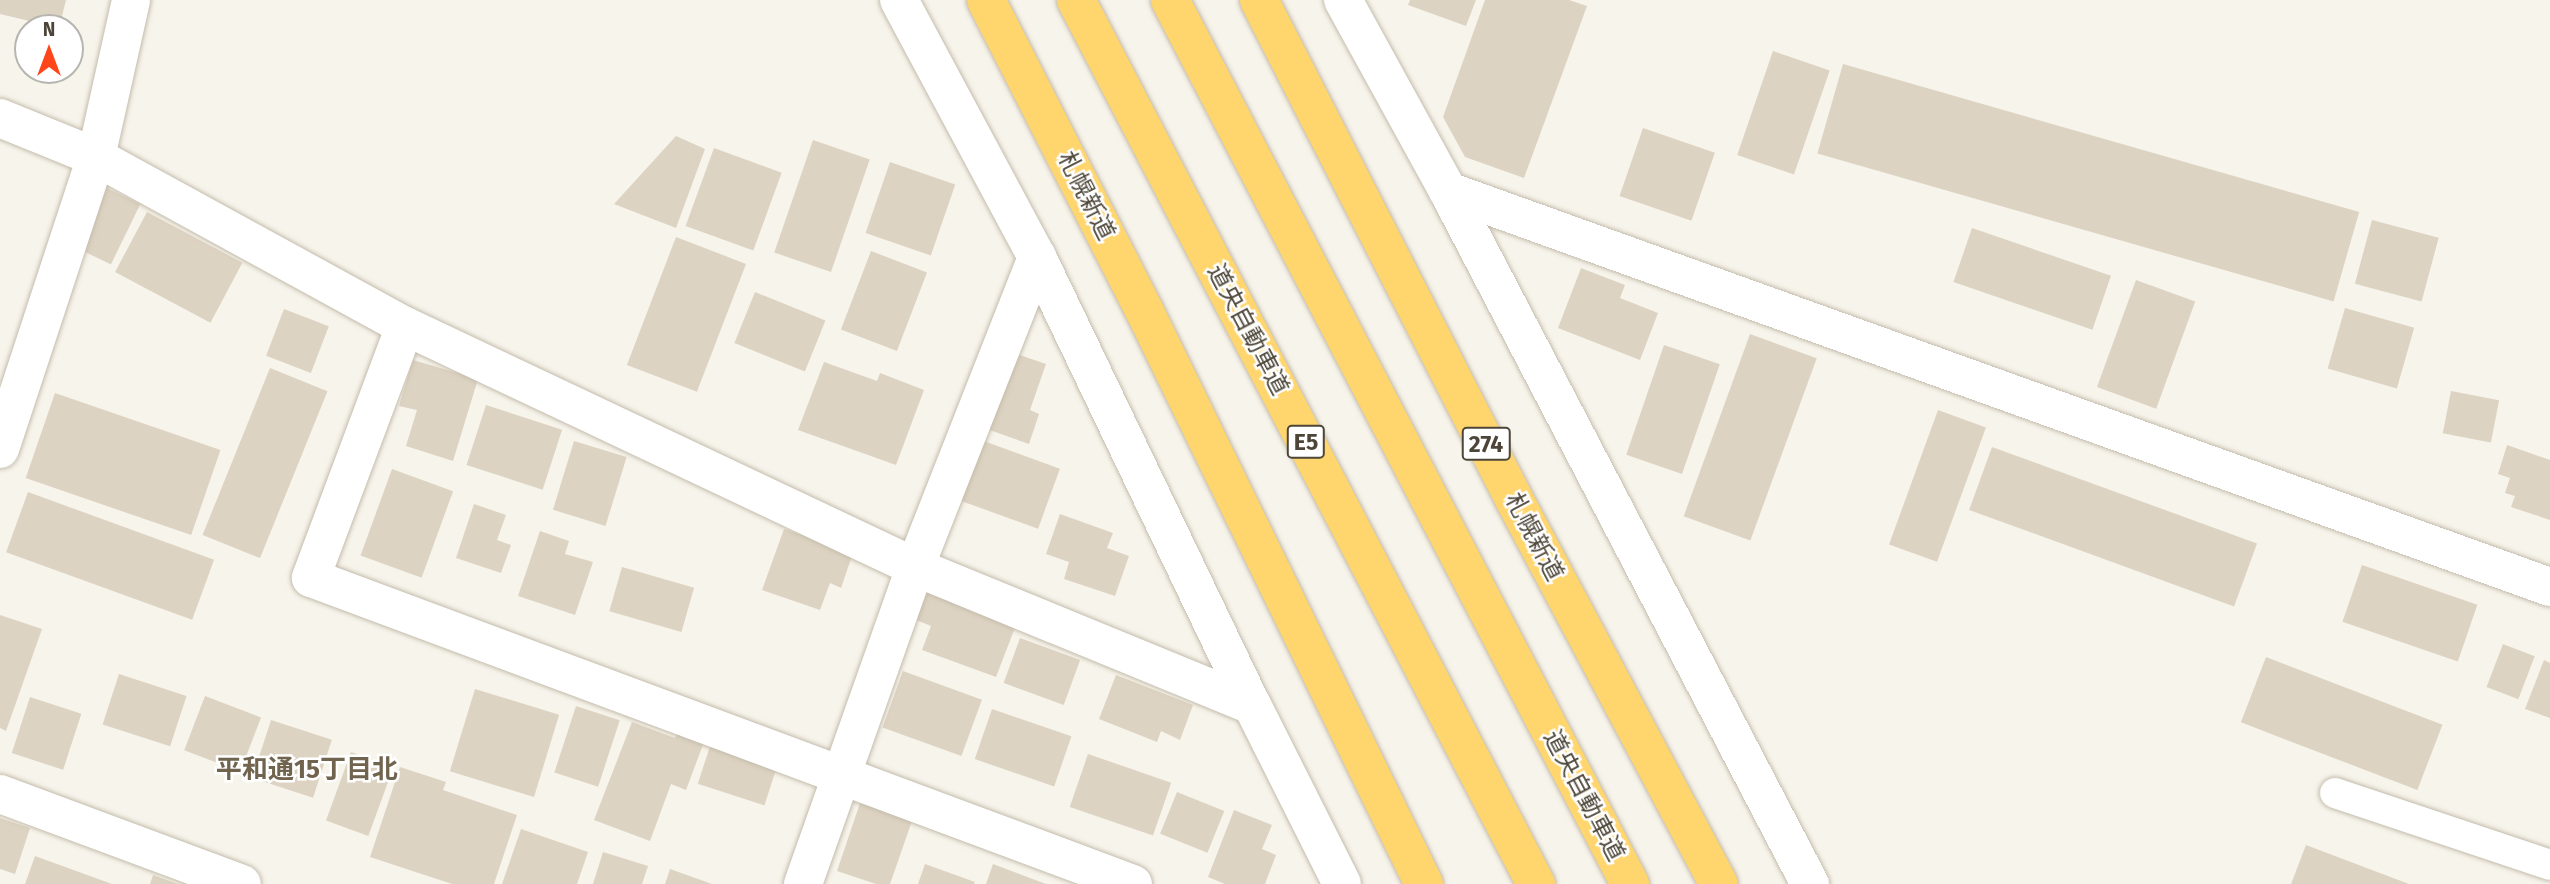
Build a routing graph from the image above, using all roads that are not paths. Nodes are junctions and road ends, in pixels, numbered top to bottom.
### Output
1 (131, 0) edge
2 (899, 0) edge
3 (986, 0) edge
4 (1076, 0) edge
5 (1170, 0) edge
6 (1259, 0) edge
7 (1343, 0) edge
8 (0, 118) edge
9 (96, 158) junction
10 (1448, 191) junction
11 (1037, 257) junction
12 (405, 326) junction
13 (0, 449) edge
14 (915, 566) junction
15 (2550, 587) edge
16 (1252, 705) junction
17 (840, 777) junction
18 (2335, 793) dead end
19 (0, 794) edge
20 (2535, 869) edge
21 (242, 884) edge
22 (803, 884) edge
23 (1133, 884) edge
24 (1342, 884) edge
25 (1424, 884) edge
26 (1536, 884) edge
27 (1630, 884) edge
28 (1719, 884) edge
29 (1810, 884) edge

1 - 9 street
2 - 11 street
3 - 25 highway, 札幌新道
4 - 26 highway, 道央自動車道 / E5
5 - 27 highway, 道央自動車道
6 - 28 highway, 札幌新道 / 274
7 - 10 street
8 - 9 street
9 - 12 street
9 - 13 street
10 - 15 street
10 - 29 street
11 - 14 street
11 - 16 street
12 - 14 street
12 - 17 street
14 - 16 street
14 - 17 street
16 - 24 street
17 - 22 street
17 - 23 street
18 - 20 lane
19 - 21 street

